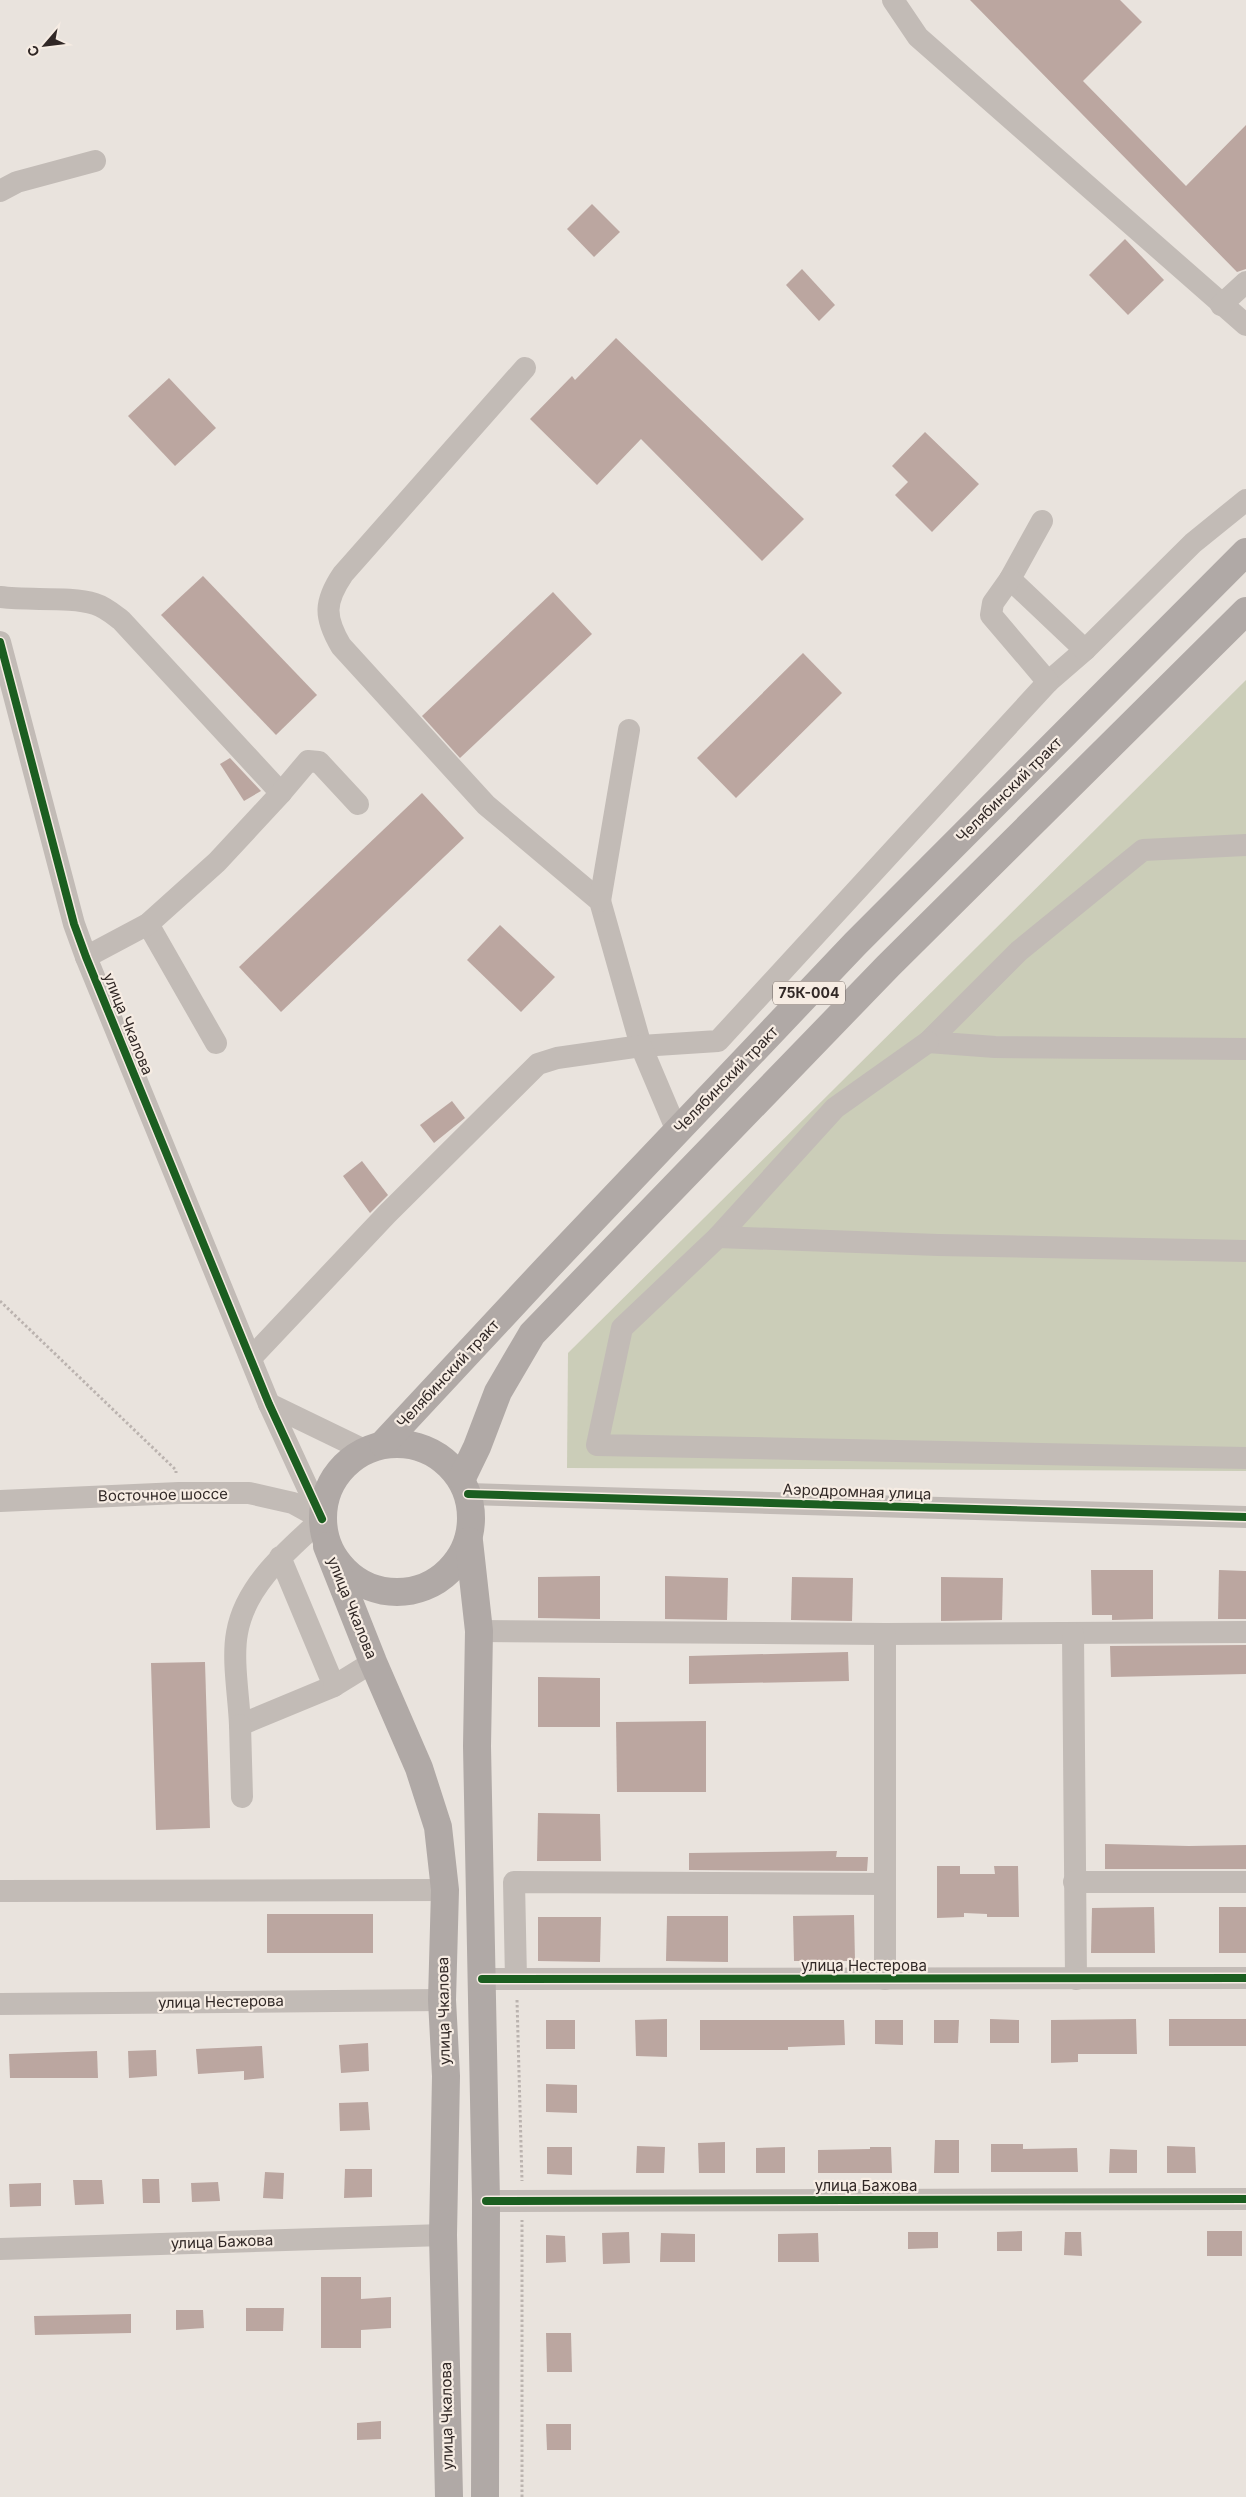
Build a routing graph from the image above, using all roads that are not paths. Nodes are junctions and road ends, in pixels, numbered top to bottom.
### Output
1 (893, 0) edge
2 (95, 161) dead end
3 (0, 191) edge
4 (1246, 282) edge
5 (1221, 305) junction
6 (1246, 325) edge
7 (525, 368) dead end
8 (1246, 500) edge
9 (1042, 521) dead end
10 (1246, 552) edge
11 (1010, 579) junction
12 (0, 597) edge
13 (1246, 611) edge
14 (0, 642) edge
15 (1085, 650) junction
16 (1048, 682) junction
17 (629, 730) dead end
18 (281, 793) junction
19 (358, 804) dead end
20 (1246, 845) edge
21 (600, 901) junction
22 (148, 924) junction
23 (86, 957) junction
24 (765, 1039) junction
25 (718, 1041) junction
26 (928, 1042) junction
27 (216, 1043) dead end
28 (641, 1046) junction
29 (1246, 1049) edge
30 (677, 1131) junction
31 (718, 1237) junction
32 (1246, 1251) edge
33 (251, 1358) junction
34 (268, 1404) junction
35 (373, 1447) junction
36 (1246, 1458) edge
37 (465, 1486) junction
38 (0, 1501) edge
39 (1246, 1517) edge
40 (322, 1518) junction
41 (469, 1541) junction
42 (327, 1546) junction
43 (280, 1557) junction
44 (479, 1631) junction
45 (1246, 1632) edge
46 (886, 1634) junction
47 (1074, 1634) junction
48 (373, 1662) junction
49 (334, 1686) junction
50 (240, 1725) junction
51 (242, 1798) dead end
52 (480, 1882) junction
53 (514, 1882) junction
54 (1074, 1882) junction
55 (1246, 1882) edge
56 (886, 1884) junction
57 (445, 1890) junction
58 (0, 1891) edge
59 (1246, 1978) edge
60 (482, 1979) junction
61 (516, 1979) junction
62 (885, 1979) junction
63 (1076, 1979) junction
64 (442, 2000) junction
65 (0, 2004) edge
66 (1246, 2199) edge
67 (486, 2201) junction
68 (443, 2235) junction
69 (0, 2249) edge
70 (449, 2497) edge
71 (485, 2497) edge

1 - 5 street
2 - 3 street
4 - 5 street
5 - 6 street
7 - 21 street
8 - 15 street
9 - 11 street
10 - 24 main road, Челябинский тракт / 75К-004
11 - 15 street
11 - 16 street
12 - 18 street
13 - 37 main road, 75К-004
14 - 23 street, улица Чкалова
15 - 16 street
16 - 25 street
17 - 21 street
18 - 19 street
18 - 22 street
20 - 26 street
21 - 28 street
22 - 23 street
22 - 27 street
23 - 33 street, улица Чкалова
24 - 25 street
24 - 30 main road, Челябинский тракт / 75К-004
25 - 28 street
26 - 29 street
26 - 31 street
28 - 30 street
28 - 33 street
30 - 35 main road, Челябинский тракт / 75К-004
31 - 32 street
31 - 36 street
33 - 34 street, улица Чкалова
34 - 35 street
34 - 40 street, улица Чкалова
35 - 37 main road
35 - 40 main road
37 - 39 street, Аэродромная улица
37 - 41 main road
38 - 40 street, Восточное шоссе
40 - 42 main road
40 - 43 street
41 - 42 main road
41 - 44 main road
42 - 48 main road, улица Чкалова
43 - 49 street
43 - 50 street
44 - 46 street
44 - 52 main road
45 - 47 street
46 - 47 street
46 - 56 street
47 - 54 street
48 - 49 street
48 - 57 main road, улица Чкалова
49 - 50 street
50 - 51 street
52 - 53 street
52 - 60 main road
53 - 56 street
53 - 61 street
54 - 55 street
54 - 63 street
56 - 62 street
57 - 58 street
57 - 64 main road, улица Чкалова
59 - 63 street, улица Нестерова
60 - 61 street, улица Нестерова
60 - 67 main road
61 - 62 street, улица Нестерова
62 - 63 street, улица Нестерова
64 - 65 street, улица Нестерова
64 - 68 main road, улица Чкалова
66 - 67 street, улица Бажова
67 - 71 main road
68 - 69 street, улица Бажова
68 - 70 main road, улица Чкалова

